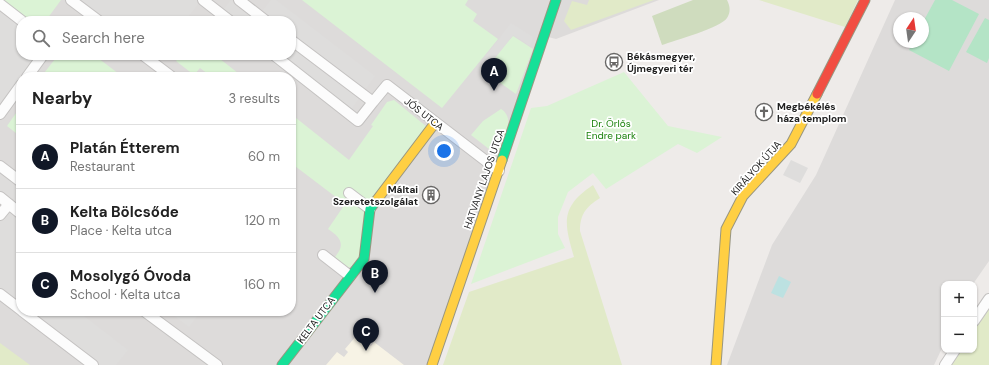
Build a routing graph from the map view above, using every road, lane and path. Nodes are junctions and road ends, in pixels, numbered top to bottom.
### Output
1 (71, 0) edge
2 (203, 0) edge
3 (239, 0) edge
4 (556, 0) edge
5 (865, 0) edge
6 (0, 4) edge
7 (16, 16) edge
8 (92, 16) edge
9 (224, 16) edge
10 (260, 16) edge
11 (296, 44) edge
12 (39, 60) edge
13 (150, 60) edge
14 (280, 60) edge
15 (31, 72) edge
16 (165, 72) edge
17 (296, 72) edge
18 (296, 72) edge
19 (16, 92) edge
20 (373, 102) junction
21 (0, 114) edge
22 (435, 123) junction
23 (0, 166) edge
24 (499, 171) junction
25 (16, 178) edge
26 (349, 194) dead end
27 (0, 197) edge
28 (9, 204) junction
29 (370, 209) junction
30 (16, 210) edge
31 (0, 215) edge
32 (323, 255) dead end
33 (350, 276) junction
34 (0, 294) edge
35 (989, 299) edge
36 (16, 306) edge
37 (30, 316) edge
38 (151, 316) edge
39 (977, 317) edge
40 (953, 353) edge
41 (93, 365) edge
42 (217, 365) edge
43 (282, 365) edge
44 (432, 365) edge
45 (716, 365) edge
46 (945, 365) edge

1 - 8 street
2 - 9 street
3 - 10 street
4 - 24 street, HATVANY LAJOS UTCA
5 - 45 street, KIRÁLYOK ÚTJA
6 - 7 street
11 - 20 street
12 - 15 street
13 - 16 street
14 - 18 street, JÓS UTCA
17 - 20 street, JÓS UTCA
19 - 21 street
20 - 22 street, JÓS UTCA
22 - 24 street, JÓS UTCA
22 - 29 street
23 - 25 street
24 - 44 street, HATVANY LAJOS UTCA
26 - 29 street
27 - 28 street
28 - 30 street
28 - 31 street
29 - 33 street, KELTA UTCA
32 - 33 street
33 - 43 street, KELTA UTCA
34 - 36 street
35 - 39 street
37 - 41 street
38 - 42 street
40 - 46 street

